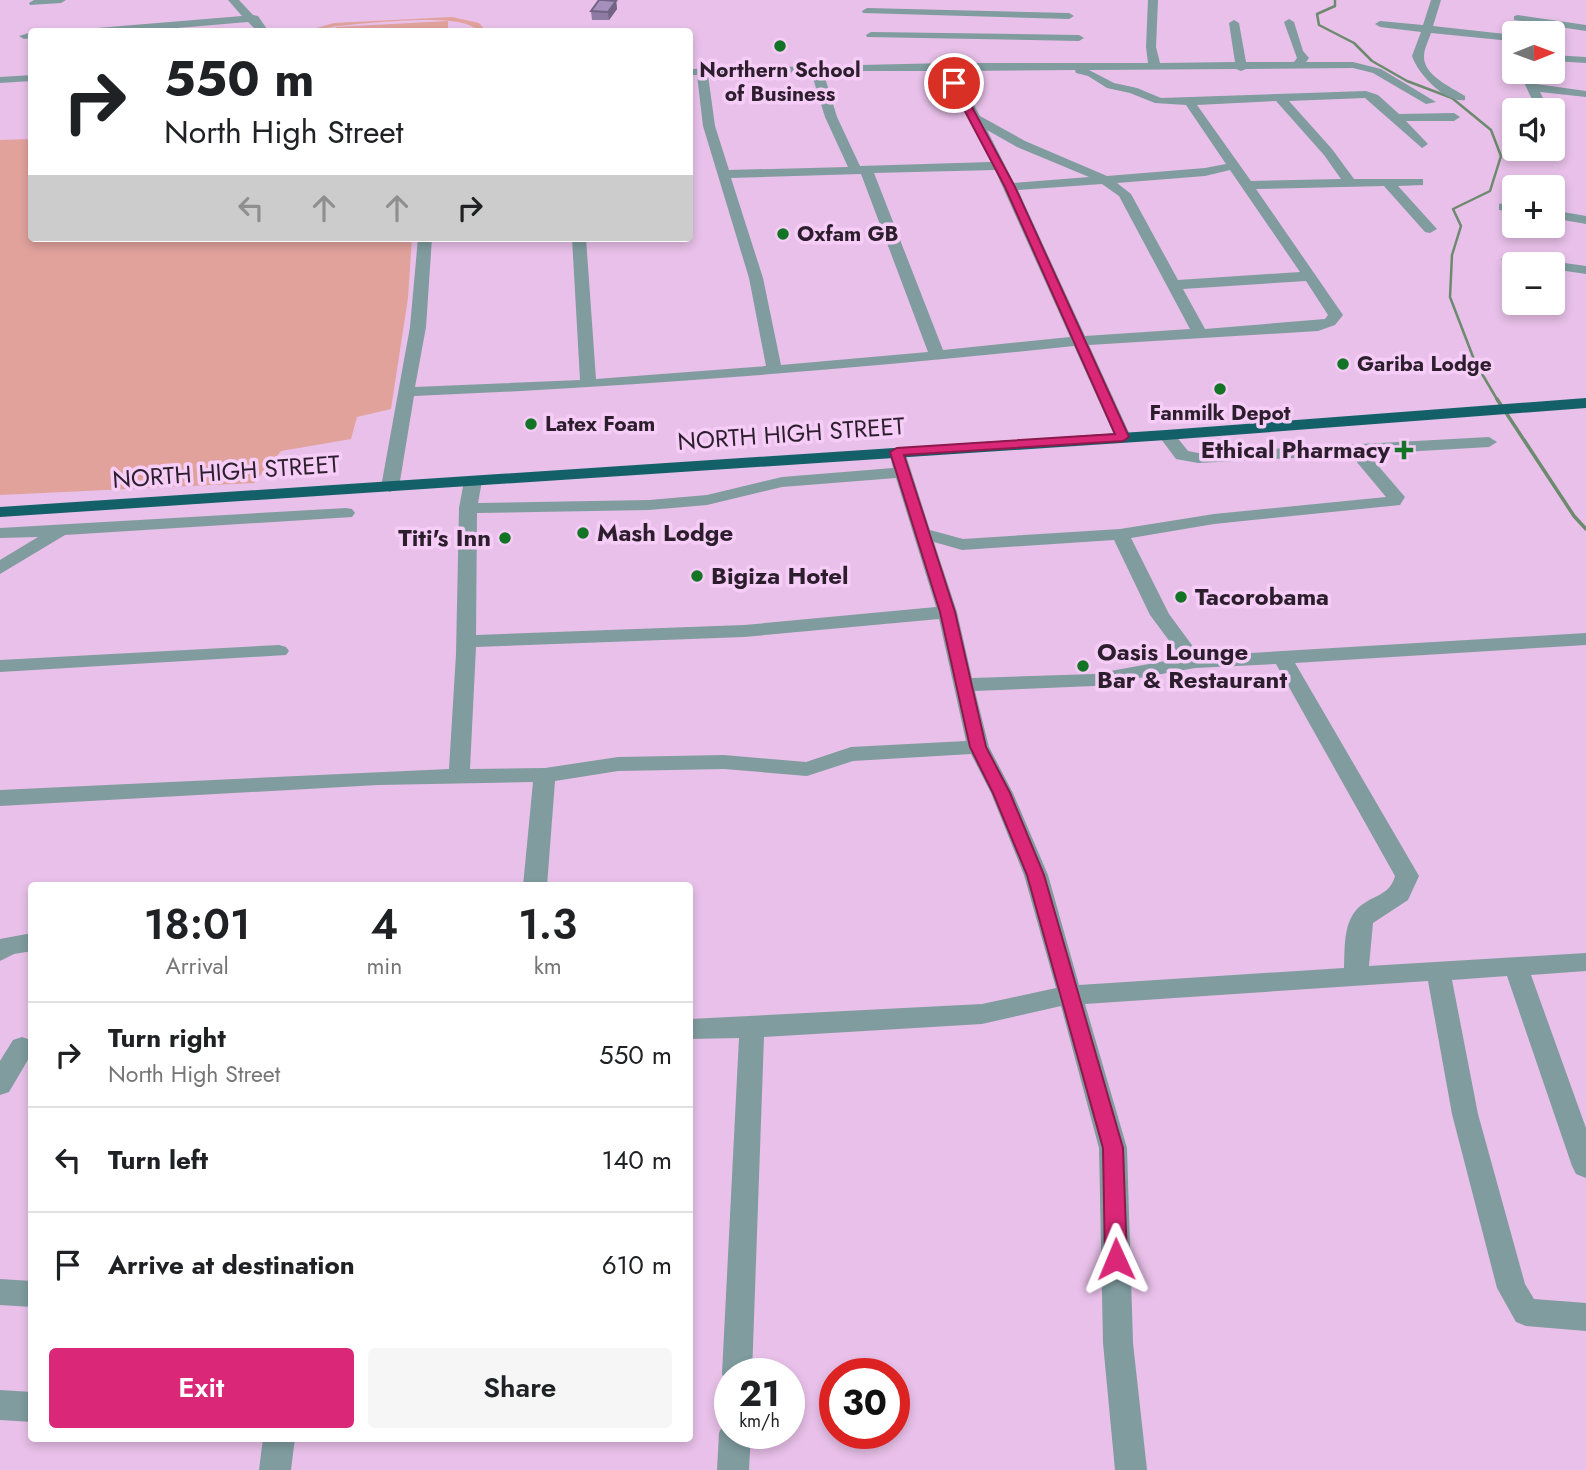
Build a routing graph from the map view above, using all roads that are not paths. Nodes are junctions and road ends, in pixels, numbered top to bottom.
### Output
1 (61, 0) edge
2 (233, 0) edge
3 (861, 0) edge
4 (1153, 0) edge
5 (1436, 0) edge
6 (34, 3) dead end
7 (867, 11) junction
8 (1069, 16) dead end
9 (254, 18) junction
10 (1517, 21) edge
11 (1555, 21) edge
12 (1289, 22) dead end
13 (1234, 23) dead end
14 (1565, 23) edge
15 (1380, 24) dead end
16 (133, 28) edge
17 (261, 28) edge
18 (1586, 28) edge
19 (1427, 29) junction
20 (1079, 38) dead end
21 (1502, 41) edge
22 (876, 51) junction
23 (1004, 51) junction
24 (1565, 59) edge
25 (1586, 60) edge
26 (948, 66) junction
27 (1297, 66) junction
28 (1074, 67) junction
29 (816, 68) junction
30 (1155, 68) junction
31 (1241, 68) junction
32 (696, 72) edge
33 (28, 78) edge
34 (0, 80) edge
35 (1530, 84) edge
36 (1531, 87) junction
37 (1586, 94) edge
38 (1279, 97) junction
39 (1461, 98) dead end
40 (1537, 98) edge
41 (1189, 101) junction
42 (1430, 102) dead end
43 (1454, 117) dead end
44 (974, 118) junction
45 (1395, 118) junction
46 (1422, 144) dead end
47 (999, 166) junction
48 (1233, 166) junction
49 (860, 169) junction
50 (726, 174) junction
51 (1102, 178) junction
52 (1418, 182) dead end
53 (1350, 183) junction
54 (1388, 183) junction
55 (1248, 185) junction
56 (1010, 187) junction
57 (1565, 216) edge
58 (1586, 220) edge
59 (1430, 229) dead end
60 (425, 242) edge
61 (579, 242) edge
62 (1565, 267) edge
63 (1586, 270) edge
64 (1311, 276) junction
65 (1174, 285) junction
66 (1200, 334) junction
67 (1079, 341) junction
68 (937, 356) junction
69 (774, 369) junction
70 (588, 383) junction
71 (405, 392) junction
72 (1586, 404) edge
73 (1166, 435) junction
74 (1123, 437) junction
75 (1489, 442) dead end
76 (1355, 449) junction
77 (900, 462) junction
78 (473, 481) junction
79 (390, 486) junction
80 (468, 508) junction
81 (0, 512) edge
82 (346, 513) dead end
83 (61, 530) junction
84 (0, 533) edge
85 (922, 533) junction
86 (1121, 534) junction
87 (8, 567) edge
88 (947, 612) junction
89 (1586, 639) edge
90 (467, 641) junction
91 (279, 651) dead end
92 (1282, 658) junction
93 (1195, 662) junction
94 (0, 666) edge
95 (963, 685) junction
96 (978, 747) junction
97 (459, 775) junction
98 (545, 775) junction
99 (0, 798) edge
100 (535, 882) edge
101 (28, 942) edge
102 (0, 952) edge
103 (1586, 962) edge
104 (1516, 967) junction
105 (1438, 971) junction
106 (1356, 977) junction
107 (1069, 995) junction
108 (752, 1028) junction
109 (693, 1029) edge
110 (18, 1047) edge
111 (0, 1084) edge
112 (1586, 1166) edge
113 (0, 1292) edge
114 (28, 1294) edge
115 (1586, 1317) edge
116 (738, 1358) edge
117 (0, 1405) edge
118 (28, 1407) edge
119 (279, 1442) edge
120 (734, 1449) edge
121 (275, 1470) edge
122 (733, 1470) edge
123 (1130, 1470) edge

1 - 6 street
2 - 9 street
3 - 7 street
4 - 30 street
5 - 19 street
7 - 8 street
7 - 22 street
9 - 16 street
9 - 17 street
10 - 11 street
12 - 27 street
13 - 31 street
14 - 18 street
15 - 19 street
19 - 21 street
19 - 39 street
20 - 23 street
22 - 23 street
22 - 26 street
22 - 29 street
23 - 26 street
23 - 28 street
24 - 25 street
26 - 44 street
27 - 31 street
27 - 42 street
28 - 30 street
28 - 41 street
29 - 32 street
29 - 49 street
30 - 31 street
32 - 50 street
33 - 34 street
35 - 36 street
36 - 37 street
36 - 40 street
38 - 41 street
38 - 45 street
38 - 53 street
41 - 48 street
43 - 45 street
44 - 47 street
44 - 51 street
45 - 46 street
47 - 49 street
47 - 56 street
48 - 51 street
48 - 55 street
49 - 50 street
49 - 68 street
50 - 69 street
51 - 56 street
51 - 65 street
52 - 54 street
53 - 54 street
53 - 55 street
54 - 59 street
55 - 64 street
56 - 67 street
57 - 58 street
60 - 71 street
61 - 70 street
62 - 63 street
64 - 65 street
64 - 66 street
65 - 66 street
66 - 67 street
67 - 68 street
67 - 74 street
68 - 69 street
69 - 70 street
70 - 71 street
71 - 79 street
72 - 73 highway, NORTH HIGH STREET
73 - 74 highway, NORTH HIGH STREET
73 - 76 street
74 - 77 highway, NORTH HIGH STREET
75 - 76 street
76 - 86 street
77 - 78 highway, NORTH HIGH STREET
77 - 80 street
77 - 85 street
78 - 79 highway, NORTH HIGH STREET
78 - 80 street
79 - 81 highway, NORTH HIGH STREET
80 - 90 street
82 - 83 street
83 - 84 street
83 - 87 street
85 - 86 street
85 - 88 street
86 - 93 street
88 - 90 street
88 - 95 street
89 - 92 street
90 - 97 street
91 - 94 street
92 - 93 street
92 - 106 street
93 - 95 street
95 - 96 street
96 - 98 street
96 - 107 street
97 - 98 street
97 - 99 street
98 - 100 street
101 - 102 street
103 - 104 street
104 - 105 street
104 - 112 street
105 - 106 street
105 - 115 street
106 - 107 street
107 - 108 street
107 - 123 street
108 - 109 street
108 - 116 street
110 - 111 street
113 - 114 street
117 - 118 street
119 - 121 street
120 - 122 street

